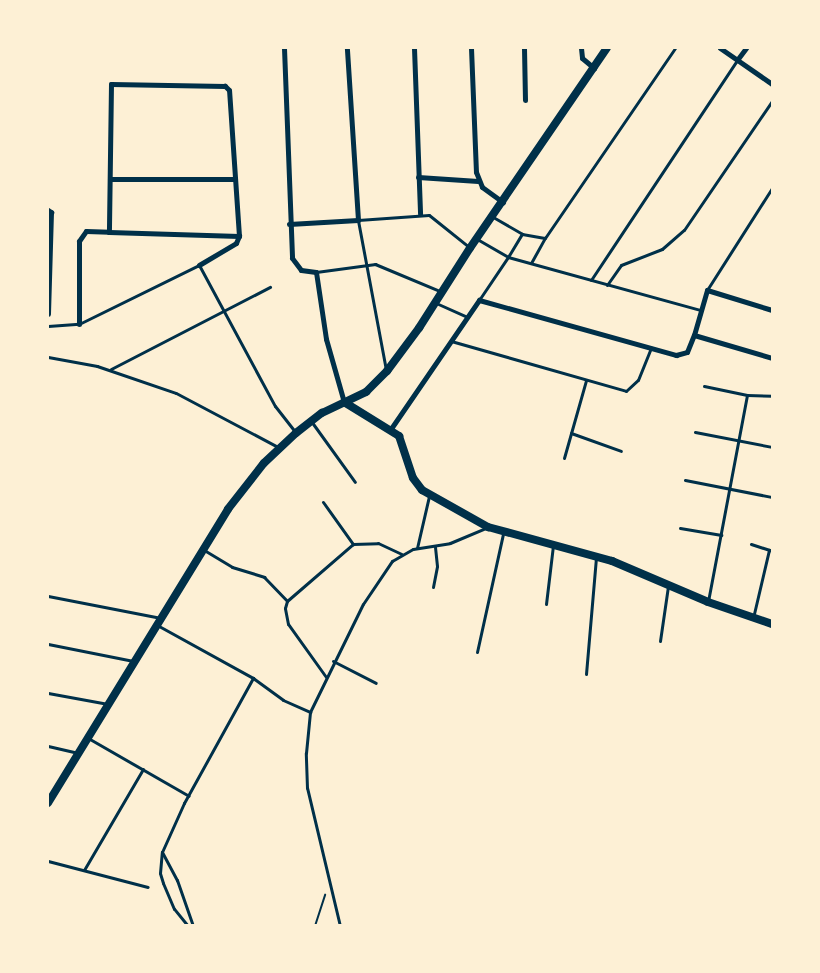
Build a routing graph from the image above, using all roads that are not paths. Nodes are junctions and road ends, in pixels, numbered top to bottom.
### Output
1 (284, 48) edge
2 (347, 48) edge
3 (414, 48) edge
4 (471, 48) edge
5 (524, 48) edge
6 (581, 48) edge
7 (607, 48) edge
8 (675, 48) edge
9 (720, 48) edge
10 (746, 48) edge
11 (738, 60) junction
12 (594, 68) junction
13 (772, 84) edge
14 (525, 100) dead end
15 (772, 101) edge
16 (418, 177) junction
17 (110, 179) junction
18 (235, 180) junction
19 (478, 181) junction
20 (772, 188) edge
21 (503, 202) junction
22 (48, 210) edge
23 (420, 214) junction
24 (492, 217) junction
25 (358, 220) junction
26 (289, 224) junction
27 (108, 232) junction
28 (522, 234) junction
29 (239, 236) junction
30 (545, 238) junction
31 (477, 239) junction
32 (470, 248) junction
33 (508, 257) junction
34 (530, 263) junction
35 (199, 265) junction
36 (367, 265) junction
37 (316, 272) junction
38 (591, 280) junction
39 (607, 285) junction
40 (270, 287) dead end
41 (707, 290) junction
42 (443, 292) junction
43 (479, 300) junction
44 (436, 303) junction
45 (700, 310) junction
46 (772, 310) edge
47 (225, 312) junction
48 (48, 314) edge
49 (467, 317) junction
50 (79, 324) junction
51 (48, 326) edge
52 (694, 335) junction
53 (451, 341) junction
54 (651, 347) junction
55 (48, 356) edge
56 (772, 358) edge
57 (110, 370) junction
58 (387, 371) junction
59 (586, 380) junction
60 (704, 386) dead end
61 (746, 394) junction
62 (772, 396) edge
63 (344, 402) junction
64 (311, 421) junction
65 (390, 430) junction
66 (695, 432) dead end
67 (296, 433) junction
68 (571, 433) junction
69 (739, 442) junction
70 (772, 447) edge
71 (279, 448) junction
72 (621, 451) dead end
73 (564, 458) dead end
74 (686, 480) dead end
75 (355, 482) dead end
76 (730, 488) junction
77 (430, 495) junction
78 (772, 497) edge
79 (323, 502) dead end
80 (488, 527) junction
81 (680, 528) dead end
82 (504, 534) junction
83 (721, 535) junction
84 (353, 544) junction
85 (751, 544) dead end
86 (553, 545) junction
87 (435, 547) junction
88 (417, 548) junction
89 (203, 550) junction
90 (771, 551) edge
91 (402, 554) junction
92 (596, 557) junction
93 (668, 585) junction
94 (433, 587) dead end
95 (48, 596) edge
96 (287, 601) junction
97 (708, 602) junction
98 (546, 604) dead end
99 (753, 618) junction
100 (159, 622) junction
101 (772, 624) edge
102 (660, 641) dead end
103 (48, 644) edge
104 (477, 652) dead end
105 (333, 661) junction
106 (133, 662) junction
107 (586, 674) dead end
108 (326, 677) junction
109 (253, 678) junction
110 (376, 683) dead end
111 (48, 693) edge
112 (108, 704) junction
113 (310, 712) junction
114 (88, 738) junction
115 (48, 746) edge
116 (78, 753) junction
117 (143, 770) junction
118 (189, 796) junction
119 (48, 801) edge
120 (162, 852) junction
121 (48, 860) edge
122 (84, 870) junction
123 (148, 887) dead end
124 (188, 926) edge
125 (193, 926) edge
126 (340, 926) edge

1 - 26 street
2 - 25 street
3 - 16 street
4 - 19 street
5 - 14 street
6 - 12 street
7 - 12 street
8 - 30 lane
9 - 11 street
10 - 11 street
11 - 13 street
11 - 38 lane
12 - 21 street
15 - 39 lane
16 - 19 street
16 - 23 street
17 - 18 street
17 - 18 street
17 - 27 street
18 - 29 street
19 - 21 street
20 - 41 lane
21 - 24 street
22 - 48 street
23 - 25 lane
23 - 32 lane
24 - 28 lane
24 - 31 street
25 - 26 street
25 - 36 lane
26 - 37 street
27 - 29 street
27 - 50 street
28 - 30 lane
28 - 33 lane
29 - 35 street
30 - 34 lane
31 - 32 street
31 - 33 lane
32 - 42 street
33 - 34 lane
33 - 43 lane
34 - 38 lane
35 - 47 lane
35 - 50 lane
36 - 37 lane
36 - 42 lane
36 - 58 lane
37 - 63 street
38 - 39 lane
39 - 45 lane
40 - 47 lane
41 - 45 street
41 - 46 street
42 - 44 street
43 - 49 street
43 - 54 street
44 - 49 lane
44 - 58 street
45 - 52 street
47 - 57 lane
47 - 67 lane
49 - 53 street
50 - 51 lane
52 - 54 street
52 - 56 street
53 - 59 lane
53 - 65 street
54 - 59 lane
55 - 57 lane
57 - 71 lane
58 - 63 street
59 - 68 lane
60 - 61 lane
61 - 62 lane
61 - 69 lane
63 - 64 street
63 - 65 street
64 - 67 street
64 - 75 lane
65 - 77 street
66 - 69 lane
67 - 71 street
68 - 72 lane
68 - 73 lane
69 - 70 lane
69 - 76 lane
71 - 89 street
74 - 76 lane
76 - 78 lane
76 - 83 lane
77 - 80 street
77 - 88 lane
79 - 84 lane
80 - 82 street
80 - 87 lane
81 - 83 lane
82 - 86 street
82 - 104 lane
83 - 97 lane
84 - 91 lane
84 - 96 lane
85 - 90 lane
86 - 92 street
86 - 98 lane
87 - 88 lane
87 - 94 lane
88 - 91 lane
89 - 96 lane
89 - 100 street
90 - 99 lane
91 - 105 lane
92 - 93 street
92 - 107 lane
93 - 97 street
93 - 102 lane
95 - 100 lane
96 - 108 lane
97 - 99 street
99 - 101 street
100 - 106 street
100 - 109 lane
103 - 106 lane
105 - 108 lane
105 - 110 lane
106 - 112 street
108 - 113 lane
109 - 113 lane
109 - 118 lane
111 - 112 lane
112 - 114 street
113 - 126 lane
114 - 116 street
114 - 117 lane
115 - 116 lane
116 - 119 street
117 - 118 lane
117 - 122 lane
118 - 120 lane
120 - 124 lane
120 - 125 lane
121 - 122 lane
122 - 123 lane

